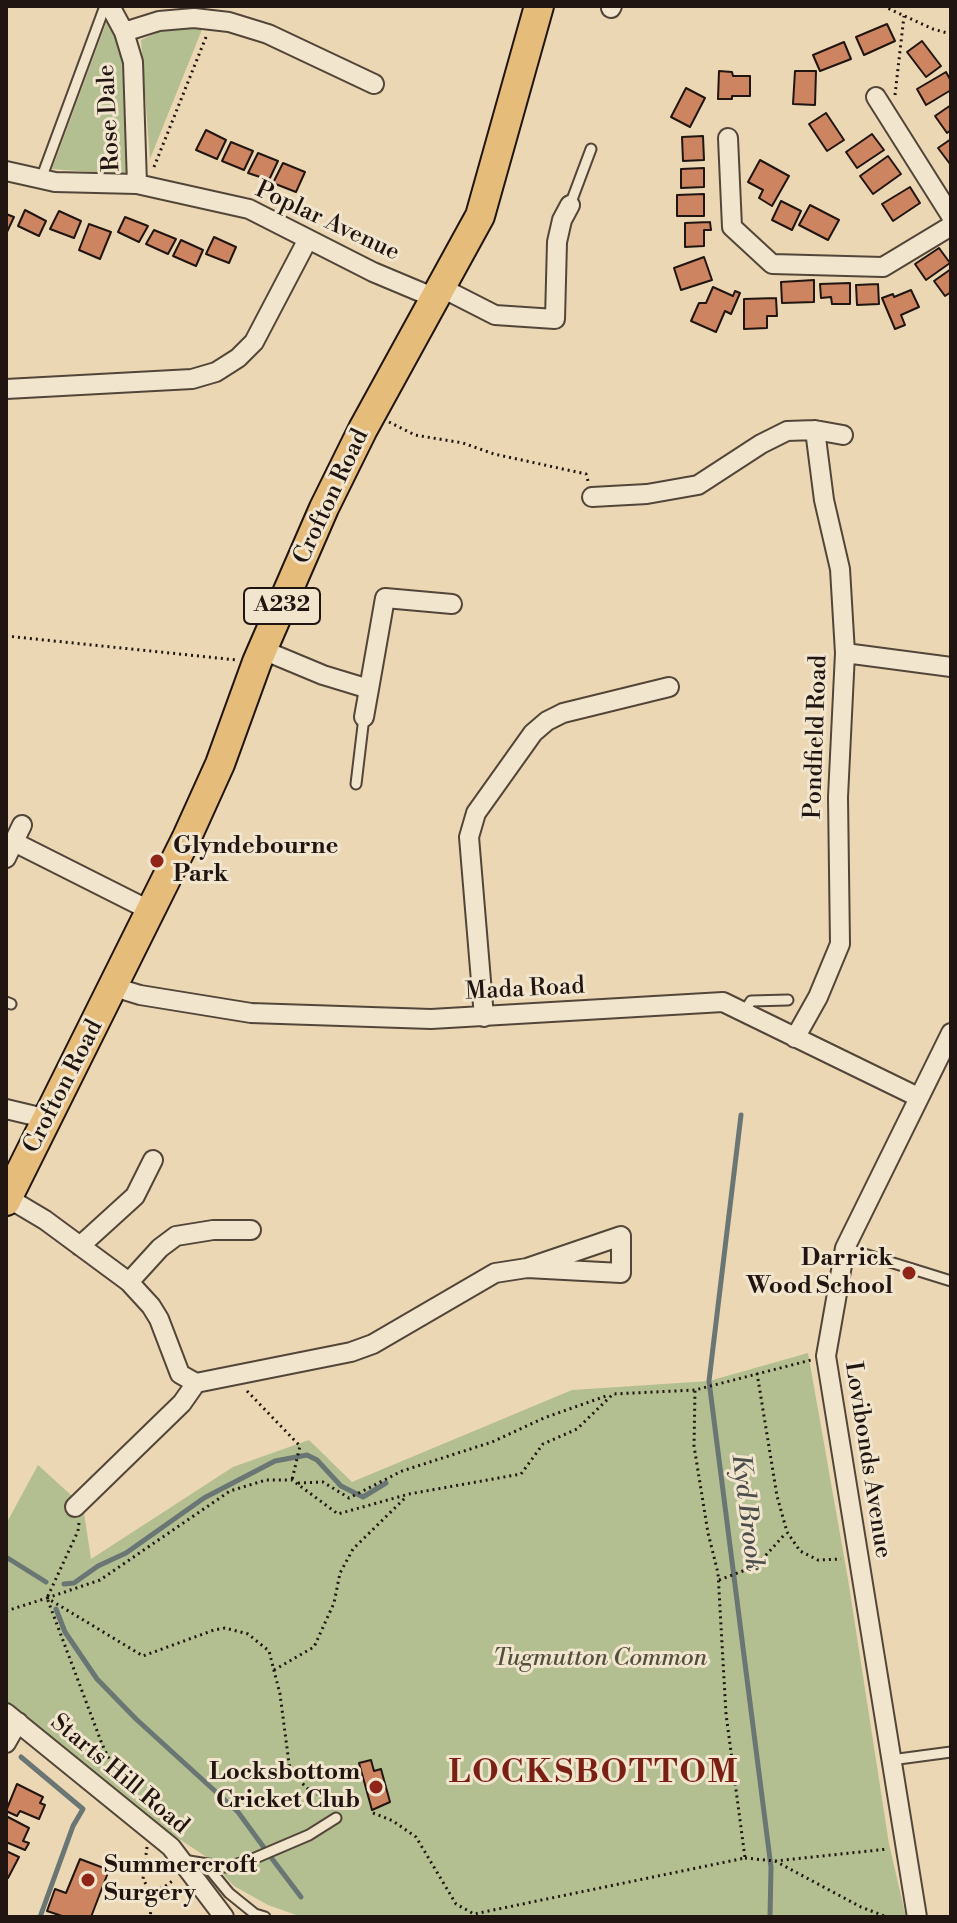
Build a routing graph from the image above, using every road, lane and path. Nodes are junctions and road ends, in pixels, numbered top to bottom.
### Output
1 (107, 6) edge
2 (539, 6) edge
3 (883, 6) edge
4 (904, 16) junction
5 (212, 20) junction
6 (124, 32) junction
7 (951, 34) edge
8 (374, 84) dead end
9 (876, 97) dead end
10 (892, 122) junction
11 (728, 138) dead end
12 (591, 149) dead end
13 (6, 171) edge
14 (41, 179) junction
15 (142, 185) junction
16 (570, 205) joint
17 (951, 216) edge
18 (951, 226) edge
19 (308, 239) junction
20 (439, 293) junction
21 (6, 389) edge
22 (371, 414) junction
23 (815, 430) junction
24 (843, 435) dead end
25 (592, 497) joint
26 (452, 604) dead end
27 (6, 636) edge
28 (845, 653) junction
29 (260, 656) junction
30 (951, 667) edge
31 (669, 687) dead end
32 (369, 689) junction
33 (364, 717) joint
34 (356, 784) dead end
35 (14, 842) edge
36 (151, 911) junction
37 (114, 987) junction
38 (788, 1000) dead end
39 (744, 1012) junction
40 (484, 1017) junction
41 (951, 1033) edge
42 (795, 1038) junction
43 (918, 1097) junction
44 (6, 1109) edge
45 (48, 1119) junction
46 (153, 1160) dead end
47 (7, 1200) edge
48 (251, 1230) dead end
49 (80, 1246) junction
50 (845, 1248) junction
51 (527, 1268) junction
52 (951, 1281) edge
53 (129, 1282) junction
54 (826, 1356) junction
55 (757, 1373) junction
56 (233, 1377) junction
57 (196, 1383) junction
58 (695, 1390) junction
59 (613, 1394) junction
60 (295, 1482) junction
61 (409, 1494) junction
62 (75, 1507) joint
63 (787, 1532) junction
64 (858, 1558) junction
65 (719, 1580) junction
66 (47, 1598) junction
67 (6, 1611) edge
68 (274, 1670) junction
69 (12, 1718) edge
70 (6, 1743) edge
71 (951, 1752) edge
72 (891, 1760) junction
73 (279, 1766) dead end
74 (290, 1771) junction
75 (329, 1798) dead end
76 (373, 1813) dead end
77 (137, 1818) junction
78 (336, 1818) dead end
79 (147, 1847) dead end
80 (905, 1847) junction
81 (745, 1858) junction
82 (775, 1861) junction
83 (206, 1865) junction
84 (180, 1867) junction
85 (154, 1889) junction
86 (150, 1917) edge
87 (224, 1917) edge
88 (265, 1917) edge
89 (887, 1917) edge
90 (917, 1917) edge

1 - 6 street, Rose Dale
1 - 14 lane
2 - 20 main road, Crofton Road / A232
3 - 4 path
4 - 7 path
4 - 10 path
5 - 6 street
5 - 8 street
5 - 15 path
6 - 15 street, Rose Dale
9 - 10 street
10 - 17 street
11 - 18 street
12 - 16 lane
13 - 14 street, Poplar Avenue
14 - 15 street, Poplar Avenue
15 - 19 street, Poplar Avenue
16 - 20 street, Poplar Avenue
19 - 20 street, Poplar Avenue
19 - 21 street
20 - 22 main road, Crofton Road / A232
22 - 25 path
22 - 29 main road, Crofton Road / A232
23 - 24 street
23 - 25 street
23 - 28 street, Pondfield Road
26 - 32 street
27 - 29 path
28 - 30 street
28 - 42 street, Pondfield Road
29 - 32 street
29 - 36 main road, Crofton Road / A232
31 - 40 street
32 - 33 street
33 - 34 lane
35 - 36 street
36 - 37 main road, Crofton Road / A232
37 - 40 street, Mada Road
37 - 45 main road, Crofton Road / A232
38 - 39 lane
39 - 40 street, Mada Road
39 - 42 street, Mada Road
41 - 43 street, Lovibonds Avenue
42 - 43 street, Mada Road
43 - 50 street, Lovibonds Avenue
44 - 45 street
45 - 47 main road, Crofton Road / A232
46 - 49 street
47 - 49 street
48 - 53 street
49 - 53 street
50 - 52 lane
50 - 54 street, Lovibonds Avenue
51 - 51 street
51 - 56 street
53 - 57 street
54 - 55 path
54 - 64 street, Lovibonds Avenue
55 - 58 path
55 - 63 path
56 - 57 street
56 - 60 path
57 - 62 street
58 - 59 path
58 - 65 path
59 - 60 path
59 - 61 path
60 - 61 path
60 - 66 path
61 - 68 path
62 - 66 path
63 - 64 path
63 - 65 path
64 - 72 street, Lovibonds Avenue
65 - 81 path
66 - 67 path
66 - 68 path
66 - 77 path
68 - 74 path
69 - 70 street
69 - 77 street, Starts Hill Road
71 - 72 lane
72 - 80 street, Lovibonds Avenue
73 - 74 path
74 - 75 path
76 - 81 path
77 - 84 street, Starts Hill Road
78 - 83 lane
79 - 85 path
80 - 82 path
80 - 90 street, Lovibonds Avenue
81 - 82 path
82 - 89 path
83 - 84 lane
83 - 88 lane
84 - 85 path
84 - 87 street, Starts Hill Road
85 - 86 path

